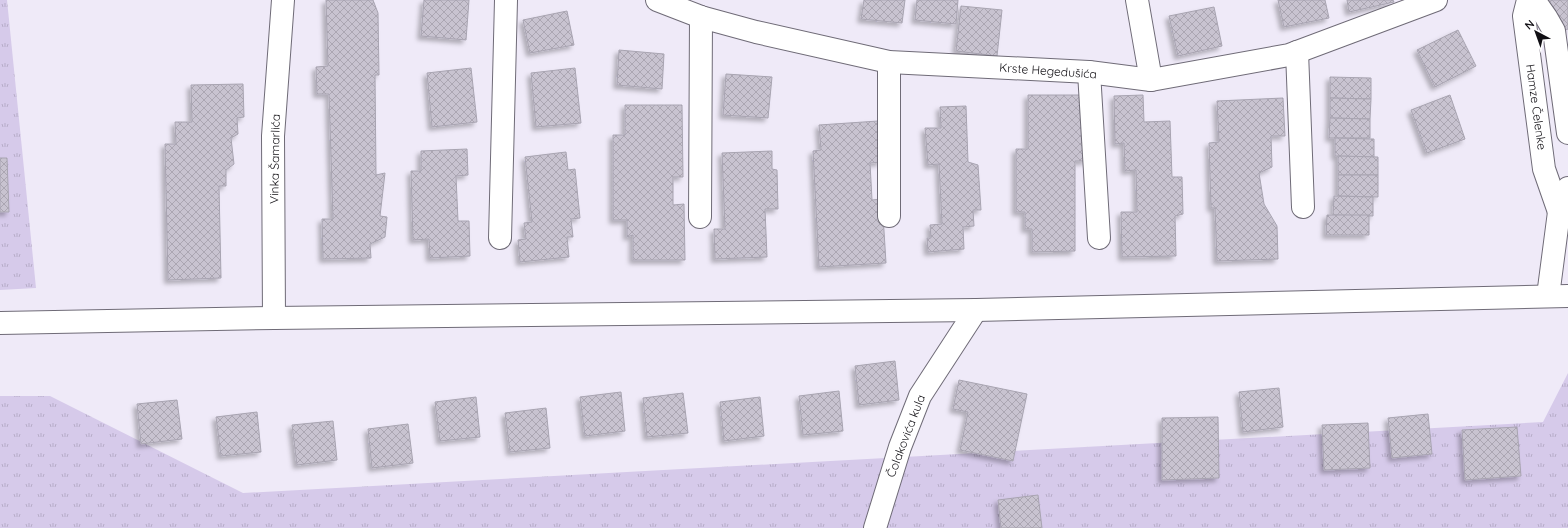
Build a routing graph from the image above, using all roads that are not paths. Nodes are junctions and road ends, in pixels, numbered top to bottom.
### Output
1 (284, 0) edge
2 (506, 0) edge
3 (657, 0) edge
4 (1137, 0) edge
5 (1436, 0) edge
6 (1528, 0) edge
7 (1534, 0) edge
8 (701, 17) junction
9 (1297, 52) junction
10 (889, 62) junction
11 (1089, 72) junction
12 (1151, 80) junction
13 (1568, 133) edge
14 (1568, 188) edge
15 (1303, 207) dead end
16 (1560, 212) junction
17 (889, 216) dead end
18 (700, 217) dead end
19 (500, 238) dead end
20 (1099, 238) dead end
21 (1558, 296) edge
22 (976, 310) junction
23 (274, 318) junction
24 (0, 323) edge
25 (875, 528) edge

1 - 23 street, Vinka Šamarlića
2 - 19 street
3 - 8 street, Krste Hegedušića
4 - 12 street
5 - 9 street, Krste Hegedušića
6 - 16 street, Hamze Čelenke
7 - 13 street
8 - 10 street, Krste Hegedušića
8 - 18 street
9 - 12 street, Krste Hegedušića
9 - 15 street
10 - 11 street, Krste Hegedušića
10 - 17 street
11 - 12 street, Krste Hegedušića
11 - 20 street
14 - 16 street, Hamze Čelenke
16 - 21 street, Hamze Čelenke
21 - 22 street
22 - 23 street
22 - 25 street, Čolakovića kula
23 - 24 street

